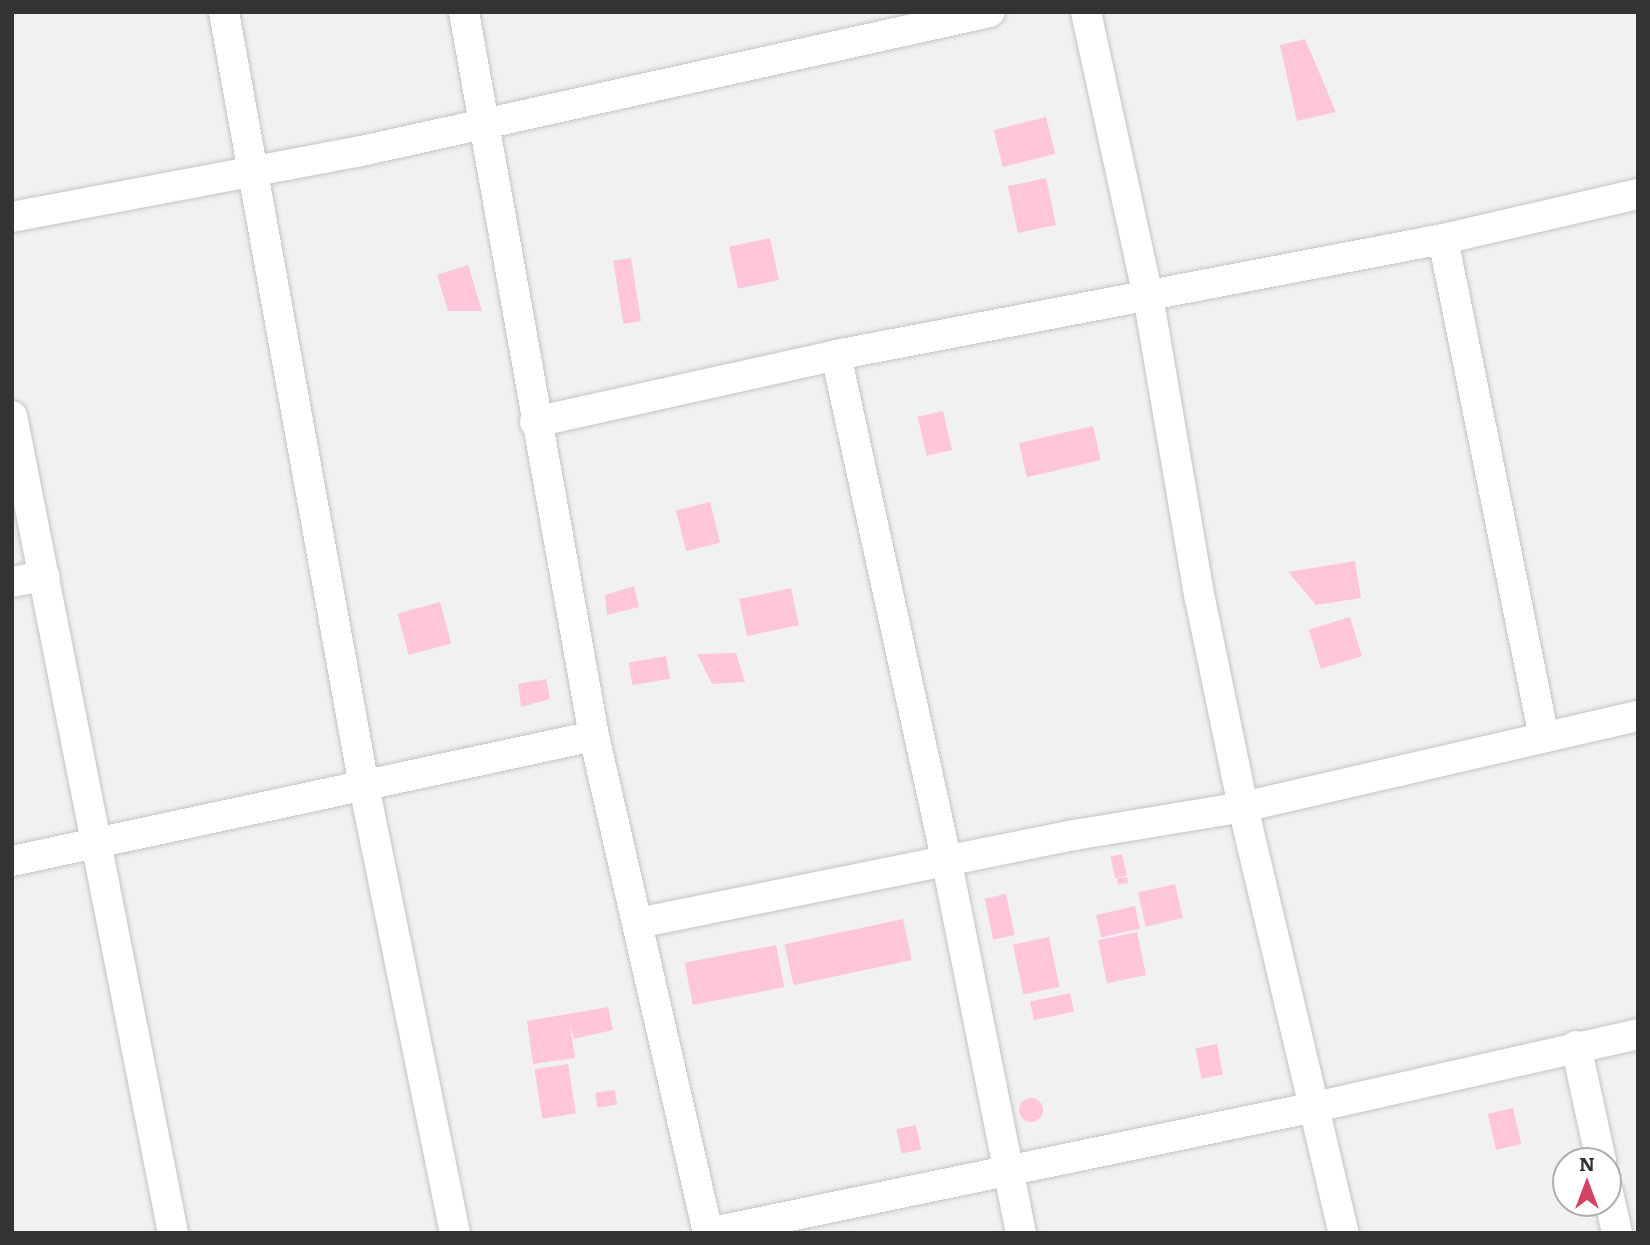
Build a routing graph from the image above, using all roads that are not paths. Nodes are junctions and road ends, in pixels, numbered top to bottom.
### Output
1 (224, 12) edge
2 (464, 12) edge
3 (990, 12) edge
4 (1086, 12) edge
5 (484, 122) junction
6 (254, 169) junction
7 (1638, 194) edge
8 (12, 217) edge
9 (1443, 239) junction
10 (1148, 296) junction
11 (836, 355) junction
12 (12, 416) edge
13 (535, 422) junction
14 (44, 576) junction
15 (12, 582) edge
16 (1638, 716) edge
17 (594, 736) junction
18 (1544, 737) junction
19 (364, 786) junction
20 (1243, 807) junction
21 (97, 843) junction
22 (12, 861) edge
23 (947, 863) junction
24 (638, 923) junction
25 (1638, 1034) edge
26 (1576, 1046) junction
27 (1315, 1107) junction
28 (1598, 1147) edge
29 (1009, 1171) junction
30 (173, 1233) edge
31 (455, 1233) edge
32 (708, 1233) edge
33 (1021, 1233) edge
34 (1344, 1233) edge

1 - 6 street
2 - 5 street
3 - 5 street
4 - 10 street
5 - 6 street
5 - 13 street
6 - 8 street
6 - 19 street
7 - 9 street
9 - 10 street
9 - 18 street
10 - 11 street
10 - 20 street
11 - 13 street
11 - 23 street
12 - 14 street
13 - 17 street
14 - 15 street
14 - 21 street
16 - 18 street
17 - 19 street
17 - 24 street
18 - 20 street
19 - 21 street
19 - 31 street
20 - 23 street
20 - 27 street
21 - 22 street
21 - 30 street
23 - 24 street
23 - 29 street
24 - 32 street
25 - 26 street
26 - 27 street
26 - 28 street
27 - 29 street
27 - 34 street
29 - 32 street
29 - 33 street

